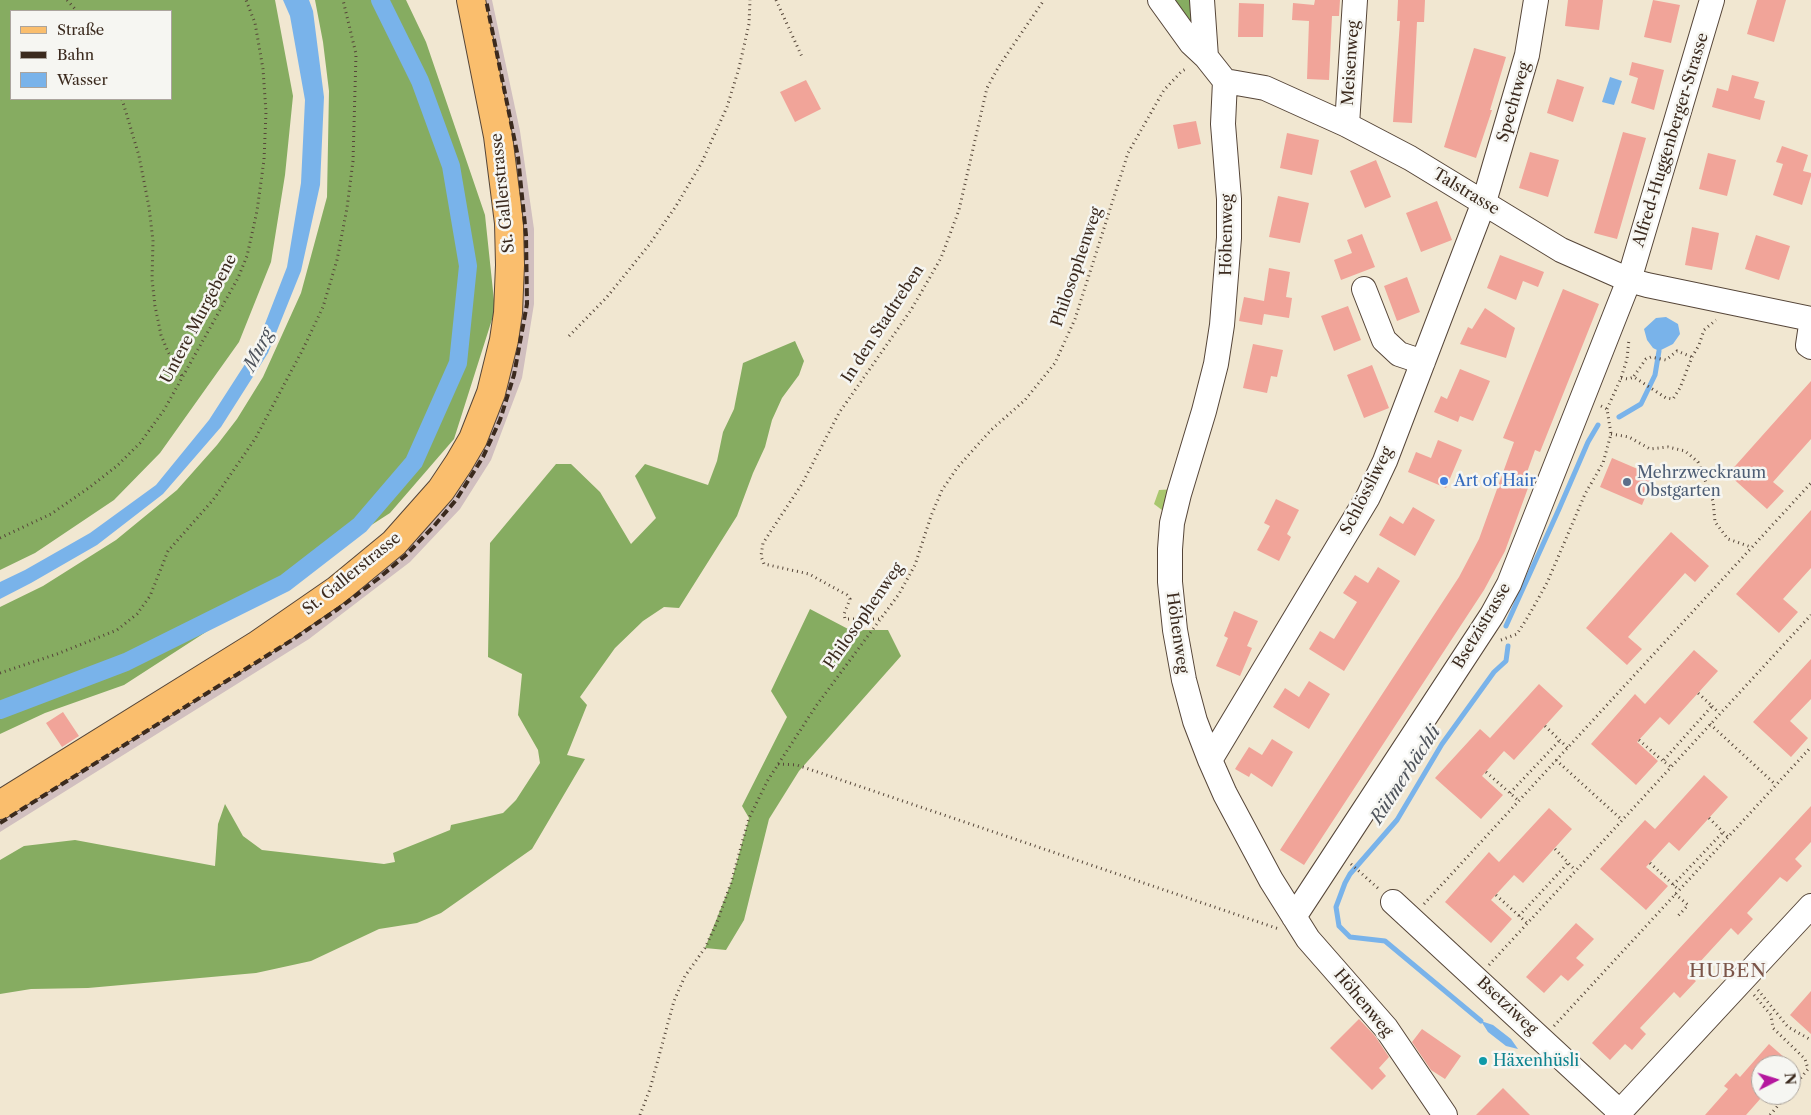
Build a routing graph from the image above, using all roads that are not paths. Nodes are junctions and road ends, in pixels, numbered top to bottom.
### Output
1 (470, 0) edge
2 (1160, 0) edge
3 (1202, 0) edge
4 (1355, 0) edge
5 (1536, 0) edge
6 (1712, 0) edge
7 (1206, 57) junction
8 (1225, 81) junction
9 (1347, 125) junction
10 (1484, 202) junction
11 (1629, 280) junction
12 (1364, 289) dead end
13 (1811, 319) edge
14 (1811, 325) edge
15 (1811, 347) edge
16 (1423, 362) junction
17 (1210, 760) junction
18 (0, 805) edge
19 (1393, 902) dead end
20 (1811, 906) edge
21 (1294, 917) junction
22 (1618, 1114) edge
23 (1445, 1115) edge

1 - 18 main road, St. Gallerstrasse
2 - 7 street
3 - 7 street
4 - 9 street, Meisenweg
5 - 10 street, Spechtweg
6 - 11 street, Alfred-Huggenberger-Strasse
7 - 8 street
8 - 9 street, Talstrasse
8 - 17 street, Höhenweg
9 - 10 street, Talstrasse
10 - 11 street, Talstrasse
10 - 16 street, Schlössliweg
11 - 13 street, Talstrasse
11 - 21 street, Bsetzistrasse
12 - 16 street
14 - 15 street
16 - 17 street, Schlössliweg
17 - 21 street, Höhenweg
19 - 22 street, Bsetziweg
20 - 22 street
21 - 23 street, Höhenweg

